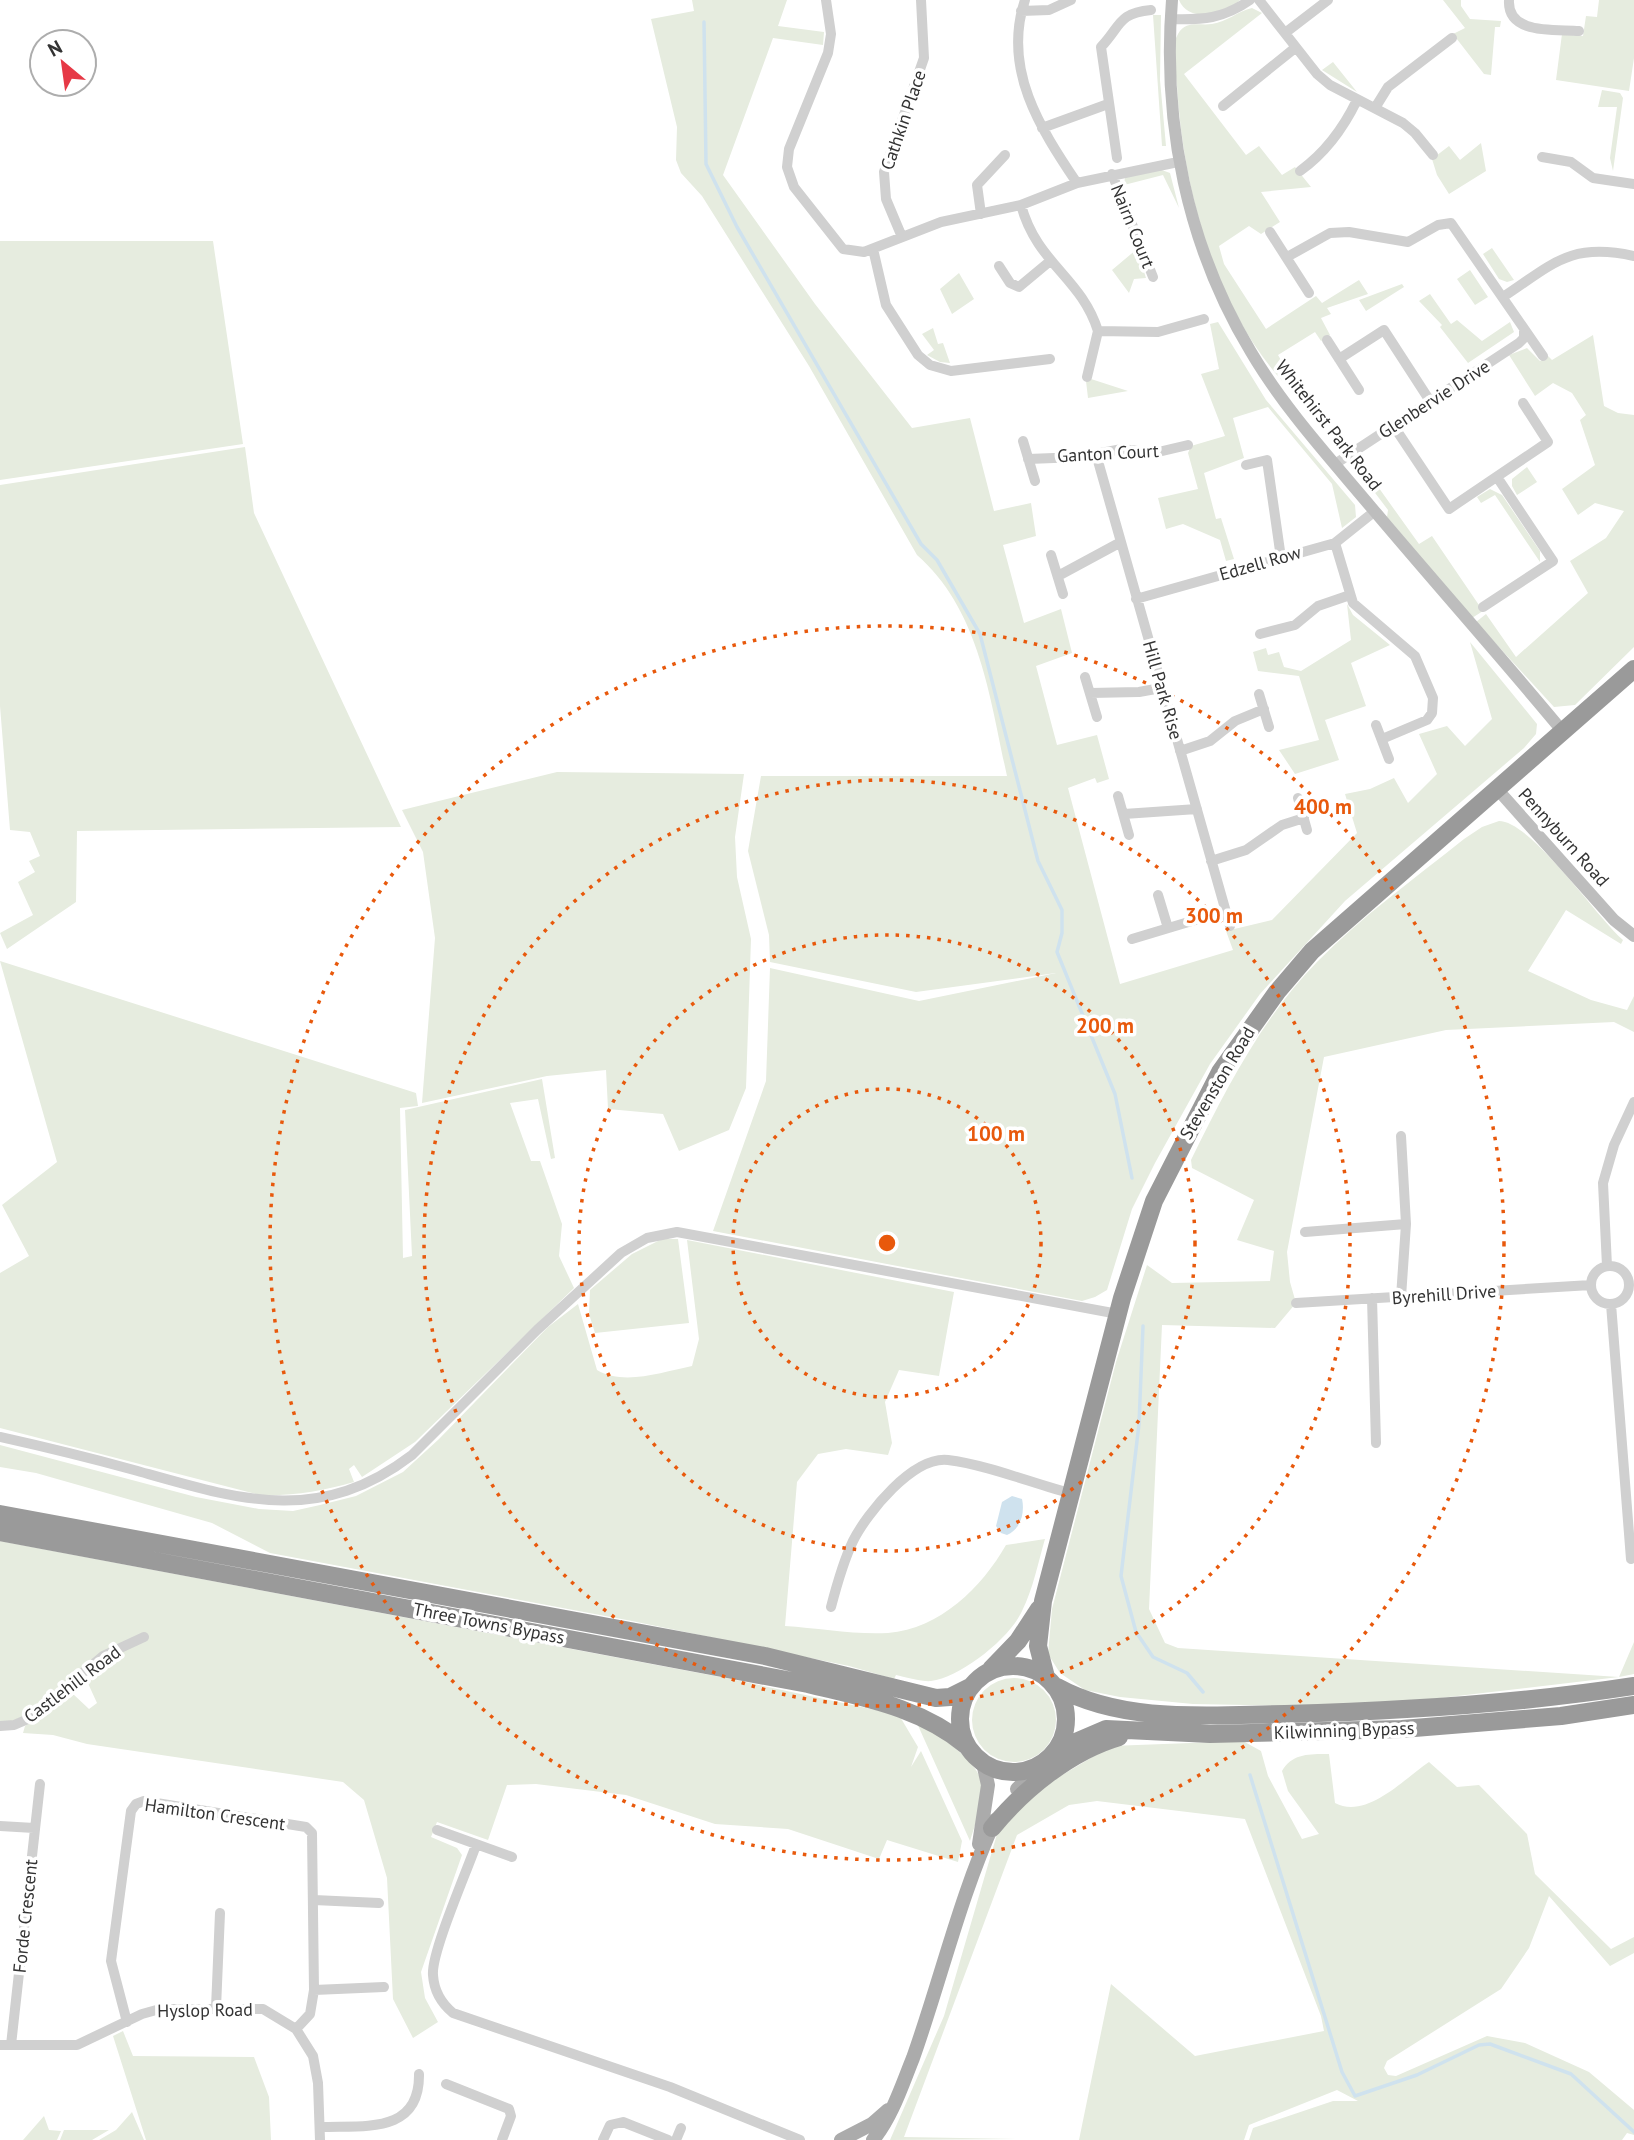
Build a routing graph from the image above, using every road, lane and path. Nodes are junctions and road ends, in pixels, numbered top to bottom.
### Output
1 (826, 0) edge
2 (921, 0) edge
3 (1025, 0) edge
4 (1071, 0) edge
5 (1172, 0) edge
6 (1250, 0) edge
7 (1259, 0) edge
8 (1328, 0) edge
9 (1509, 0) edge
10 (1151, 10) dead end
11 (1021, 12) junction
12 (1170, 19) junction
13 (1579, 31) dead end
14 (1285, 33) junction
15 (1452, 38) dead end
16 (1295, 48) junction
17 (1357, 100) junction
18 (1108, 104) junction
19 (1223, 106) dead end
20 (1375, 108) junction
21 (1042, 128) junction
22 (1005, 155) dead end
23 (1433, 155) dead end
24 (1117, 158) dead end
25 (1542, 158) dead end
26 (1178, 162) junction
27 (1300, 171) dead end
28 (1112, 174) junction
29 (1077, 183) junction
30 (1634, 184) edge
31 (1021, 205) junction
32 (981, 214) junction
33 (1270, 232) dead end
34 (902, 237) junction
35 (873, 249) junction
36 (1634, 256) edge
37 (1287, 257) junction
38 (1049, 262) junction
39 (999, 266) dead end
40 (1153, 277) dead end
41 (1310, 293) dead end
42 (1503, 297) junction
43 (1204, 319) dead end
44 (1524, 328) junction
45 (1098, 331) junction
46 (1327, 340) dead end
47 (1543, 356) dead end
48 (1050, 359) dead end
49 (1339, 359) junction
50 (1087, 377) dead end
51 (1359, 390) dead end
52 (1430, 401) junction
53 (1522, 403) dead end
54 (1393, 425) junction
55 (1023, 441) dead end
56 (1188, 445) dead end
57 (1096, 454) junction
58 (1028, 459) junction
59 (1335, 464) junction
60 (1246, 465) dead end
61 (1497, 477) junction
62 (1035, 481) dead end
63 (1375, 511) junction
64 (1121, 542) junction
65 (1335, 542) junction
66 (1051, 555) dead end
67 (1281, 558) junction
68 (1058, 576) junction
69 (1063, 594) dead end
70 (1350, 595) junction
71 (1136, 599) junction
72 (1483, 607) dead end
73 (1260, 634) dead end
74 (1634, 669) edge
75 (1084, 677) dead end
76 (1161, 688) junction
77 (1090, 693) junction
78 (1259, 694) dead end
79 (1264, 709) junction
80 (1097, 717) dead end
81 (1376, 724) dead end
82 (1269, 727) dead end
83 (1564, 733) junction
84 (1382, 739) junction
85 (1180, 751) junction
86 (1389, 759) dead end
87 (1498, 790) junction
88 (1118, 796) dead end
89 (1298, 799) dead end
90 (1197, 809) junction
91 (1124, 814) junction
92 (1304, 818) junction
93 (1307, 830) dead end
94 (1129, 835) dead end
95 (1211, 861) junction
96 (1158, 895) dead end
97 (1225, 911) junction
98 (1230, 926) dead end
99 (1168, 928) junction
100 (1634, 936) edge
101 (1132, 939) dead end
102 (1634, 1102) edge
103 (1401, 1136) dead end
104 (1406, 1224) junction
105 (1304, 1232) dead end
106 (1607, 1266) junction
107 (1591, 1284) junction
108 (1631, 1291) edge
109 (1401, 1297) junction
110 (1372, 1298) junction
111 (1297, 1303) dead end
112 (1611, 1304) junction
113 (1118, 1314) junction
114 (0, 1437) edge
115 (1376, 1443) dead end
116 (1073, 1494) junction
117 (0, 1514) edge
118 (0, 1532) edge
119 (1631, 1559) dead end
120 (1043, 1601) junction
121 (831, 1607) dead end
122 (144, 1637) dead end
123 (986, 1673) junction
124 (1051, 1682) junction
125 (1634, 1686) edge
126 (970, 1687) junction
127 (1634, 1705) edge
128 (0, 1726) edge
129 (1147, 1731) junction
130 (967, 1746) junction
131 (1057, 1750) junction
132 (983, 1763) junction
133 (1044, 1763) junction
134 (40, 1783) dead end
135 (0, 1826) edge
136 (34, 1828) junction
137 (992, 1828) junction
138 (437, 1830) dead end
139 (476, 1845) junction
140 (512, 1857) dead end
141 (977, 1860) junction
142 (314, 1900) junction
143 (379, 1903) dead end
144 (220, 1913) dead end
145 (384, 1987) dead end
146 (314, 1990) junction
147 (216, 2008) junction
148 (127, 2022) junction
149 (296, 2029) junction
150 (5, 2045) edge
151 (419, 2074) dead end
152 (446, 2084) dead end
153 (892, 2107) junction
154 (320, 2127) junction
155 (681, 2128) dead end
156 (320, 2140) edge
157 (502, 2140) edge
158 (603, 2140) edge
159 (668, 2140) edge
160 (676, 2140) edge
161 (800, 2140) edge
162 (841, 2140) edge
163 (873, 2140) edge
164 (885, 2140) edge

1 - 35 street
2 - 34 street, Cathkin Place
3 - 11 street
4 - 11 street
5 - 12 street, Whitehirst Park Road
6 - 12 street
7 - 14 street
8 - 14 street
9 - 13 street
10 - 18 street
11 - 21 street
12 - 26 street, Whitehirst Park Road
14 - 16 street
15 - 20 street
16 - 17 street
16 - 19 street
17 - 20 street
17 - 27 street
18 - 21 street
18 - 24 street
20 - 23 street
21 - 29 street
22 - 32 street
25 - 30 street
26 - 28 street
26 - 59 street, Whitehirst Park Road
28 - 29 street
28 - 40 street, Nairn Court
29 - 31 street
31 - 32 street
31 - 38 street
32 - 34 street
33 - 37 street
34 - 35 street
35 - 48 street
36 - 42 street
37 - 41 street
37 - 42 street
38 - 39 street
38 - 45 street
42 - 44 street
43 - 45 street
44 - 47 street
44 - 52 street, Glenbervie Drive
45 - 50 street
46 - 49 street
49 - 51 street
49 - 52 street
52 - 54 street, Glenbervie Drive
53 - 61 street
54 - 59 street, Glenbervie Drive
54 - 61 street
55 - 58 street, Ganton Court
56 - 57 street, Ganton Court
57 - 58 street, Ganton Court
57 - 64 street, Hill Park Rise
58 - 62 street, Ganton Court
59 - 63 street, Whitehirst Park Road
60 - 67 street
61 - 72 street
63 - 65 street, Edzell Row
63 - 83 street, Whitehirst Park Road
64 - 68 street
64 - 71 street, Hill Park Rise
65 - 67 street, Edzell Row
65 - 70 street
66 - 68 street
67 - 71 street, Edzell Row
68 - 69 street
70 - 73 street
70 - 84 street
71 - 76 street, Hill Park Rise
74 - 83 highway, Stevenston Road
75 - 77 street
76 - 77 street
76 - 85 street, Hill Park Rise
77 - 80 street
78 - 79 street
79 - 82 street
79 - 85 street
81 - 84 street
83 - 87 highway, Stevenston Road
84 - 86 street
85 - 90 street, Hill Park Rise
87 - 100 street, Pennyburn Road
87 - 113 highway, Stevenston Road
88 - 91 street
89 - 92 street
90 - 91 street
90 - 95 street, Hill Park Rise
91 - 94 street
92 - 93 street
92 - 95 street
95 - 97 street, Hill Park Rise
96 - 99 street
97 - 98 street, Hill Park Rise
97 - 99 street
99 - 101 street
102 - 106 street
103 - 104 street
104 - 105 street
104 - 109 street
106 - 107 street
106 - 108 street
107 - 109 street, Byrehill Drive
107 - 112 street
108 - 112 street
109 - 110 street, Byrehill Drive
110 - 111 street, Byrehill Drive
110 - 115 street
112 - 119 street
113 - 114 street
113 - 116 highway, Stevenston Road
116 - 120 highway, Stevenston Road
116 - 121 street
117 - 126 highway, Three Towns Bypass
118 - 130 highway, Three Towns Bypass
120 - 123 highway
120 - 124 highway
122 - 128 street, Castlehill Road
123 - 124 highway
123 - 126 highway
124 - 125 highway, Kilwinning Bypass
124 - 131 highway
126 - 130 highway
127 - 129 highway, Kilwinning Bypass
129 - 131 highway, Kilwinning Bypass
129 - 137 highway
130 - 132 highway
131 - 133 highway
132 - 133 highway
132 - 141 main road
133 - 137 main road
134 - 136 street, Forde Crescent
135 - 136 street
136 - 150 street, Forde Crescent
137 - 141 main road
138 - 139 street
139 - 140 street
139 - 161 street
141 - 153 main road
142 - 143 street
142 - 146 street, Hamilton Crescent
142 - 148 street, Hamilton Crescent
144 - 147 street
145 - 146 street
146 - 149 street, Hamilton Crescent
147 - 148 street, Hyslop Road
147 - 149 street, Hyslop Road
148 - 150 street, Hyslop Road
149 - 154 street
151 - 154 street
152 - 157 street
153 - 162 main road
153 - 163 main road
153 - 164 main road
154 - 156 street
155 - 160 street
158 - 159 street

